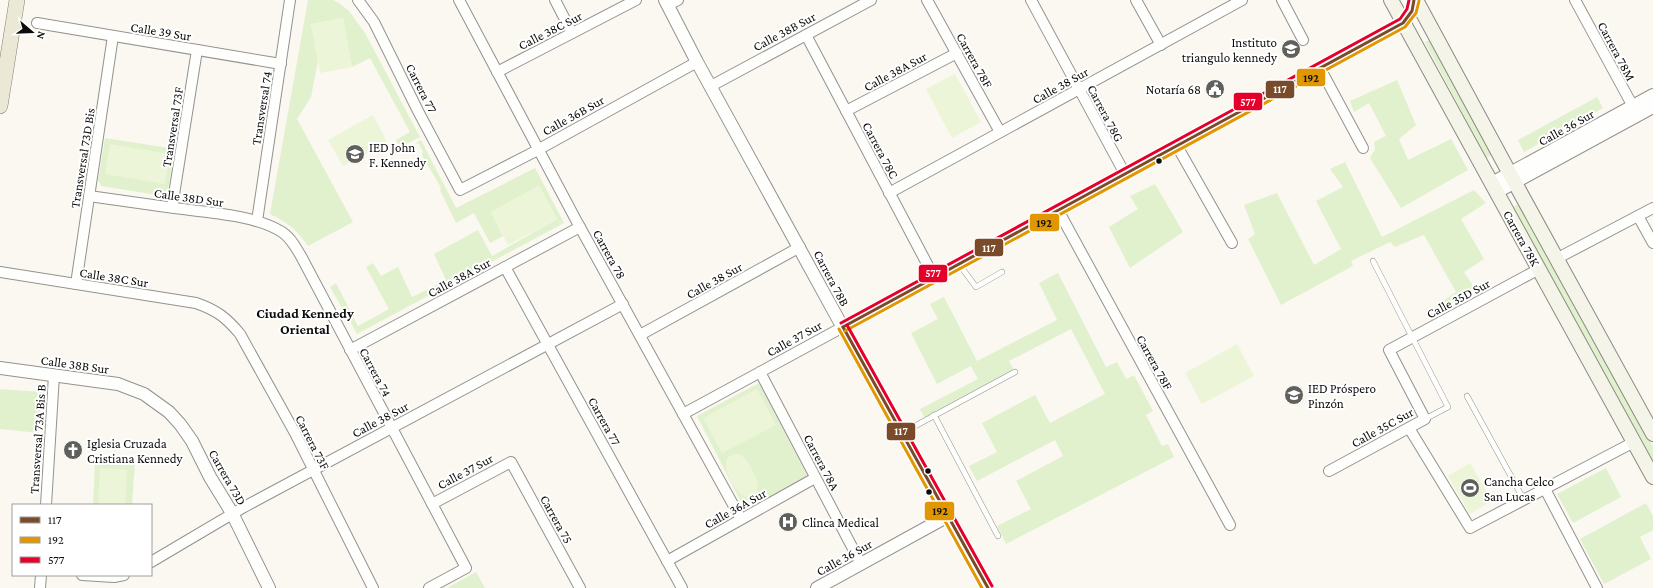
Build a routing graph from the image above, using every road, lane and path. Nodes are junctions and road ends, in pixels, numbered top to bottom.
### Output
1 (16, 0) edge
2 (290, 0) edge
3 (358, 0) edge
4 (459, 0) edge
5 (555, 0) edge
6 (636, 0) edge
7 (871, 0) edge
8 (927, 0) edge
9 (1031, 0) edge
10 (1136, 0) edge
11 (1242, 0) edge
12 (1282, 0) edge
13 (1391, 0) edge
14 (1415, 0) edge
15 (1575, 0) edge
16 (670, 2) edge
17 (37, 23) dead end
18 (1403, 23) junction
19 (572, 33) junction
20 (806, 35) junction
21 (113, 36) junction
22 (1303, 40) dead end
23 (1161, 45) junction
24 (197, 50) junction
25 (957, 53) junction
26 (697, 62) junction
27 (281, 64) junction
28 (1320, 68) junction
29 (497, 72) junction
30 (711, 86) junction
31 (1079, 89) junction
32 (1653, 95) edge
33 (0, 106) edge
34 (1653, 107) edge
35 (1635, 111) junction
36 (846, 112) junction
37 (1000, 132) junction
38 (1177, 146) junction
39 (1364, 148) dead end
40 (539, 149) junction
41 (1125, 174) junction
42 (1512, 178) junction
43 (1494, 188) junction
44 (460, 190) joint
45 (889, 193) junction
46 (89, 196) junction
47 (172, 208) junction
48 (1653, 208) edge
49 (1058, 210) junction
50 (1638, 216) junction
51 (257, 221) junction
52 (580, 227) junction
53 (282, 232) joint
54 (1232, 243) dead end
55 (1653, 243) edge
56 (800, 247) junction
57 (1556, 259) junction
58 (1373, 260) dead end
59 (959, 264) junction
60 (505, 267) junction
61 (1539, 269) junction
62 (0, 272) edge
63 (1002, 272) dead end
64 (934, 277) junction
65 (76, 284) junction
66 (623, 304) junction
67 (221, 314) joint
68 (843, 327) junction
69 (640, 335) junction
70 (1412, 337) junction
71 (548, 344) junction
72 (350, 350) junction
73 (0, 368) edge
74 (760, 372) junction
75 (1015, 372) dead end
76 (54, 375) junction
77 (144, 394) joint
78 (1468, 396) dead end
79 (683, 414) junction
80 (934, 415) junction
81 (1425, 419) junction
82 (391, 428) junction
83 (1409, 428) junction
84 (902, 433) junction
85 (1653, 434) edge
86 (1634, 442) junction
87 (510, 462) joint
88 (313, 470) junction
89 (1329, 471) dead end
90 (1653, 477) edge
91 (815, 478) junction
92 (1545, 489) junction
93 (1524, 500) junction
94 (46, 504) edge
95 (432, 504) junction
96 (232, 513) junction
97 (948, 516) junction
98 (741, 519) junction
99 (1230, 525) dead end
100 (998, 536) dead end
101 (152, 561) edge
102 (667, 561) junction
103 (861, 564) junction
104 (41, 576) edge
105 (98, 576) edge
106 (119, 576) edge
107 (40, 588) edge
108 (268, 588) edge
109 (373, 588) edge
110 (430, 588) edge
111 (580, 588) edge
112 (682, 588) edge
113 (817, 588) edge
114 (988, 588) edge
115 (1596, 588) edge

1 - 33 main road
2 - 27 street, Transversal 74
3 - 44 street, Carrera 77
4 - 29 street, Carrera 78
5 - 19 street
6 - 19 street, Calle 38C Sur
7 - 20 street, Calle 38B Sur
8 - 25 street, Carrera 78F
9 - 31 street, Carrera 78G
10 - 23 street
11 - 23 street, Calle 38 Sur
12 - 22 street
13 - 18 main road, Carrera 78K
14 - 18 main road
14 - 42 main road, Carrera 78K
15 - 35 street, Carrera 78M
16 - 26 street, Carrera 78B
17 - 21 street, Calle 39 Sur
18 - 28 street, Calle 37 Sur
18 - 43 main road, Carrera 78K
19 - 29 street, Calle 38C Sur
20 - 30 street, Calle 38B Sur
20 - 36 street, Carrera 78C
21 - 24 street, Calle 39 Sur
21 - 46 street, Transversal 73D Bis
23 - 31 street, Calle 38 Sur
24 - 27 street, Calle 39 Sur
24 - 47 street, Transversal 73F
25 - 36 street, Calle 38A Sur
25 - 37 street, Carrera 78F
26 - 30 street, Carrera 78B
26 - 40 street, Calle 36B Sur
27 - 51 street, Transversal 74
28 - 38 street, Calle 37 Sur
28 - 39 street
29 - 40 street, Carrera 78
30 - 56 street, Carrera 78B
31 - 37 street, Calle 38 Sur
31 - 41 street, Carrera 78G
32 - 35 street, Calle 36 Sur
34 - 35 street, Calle 36 Sur
35 - 42 street, Calle 36 Sur
36 - 45 street, Carrera 78C
37 - 45 street, Calle 38 Sur
38 - 41 street, Calle 37 Sur
38 - 54 street
40 - 44 street, Calle 36B Sur
40 - 52 street, Carrera 78
41 - 49 street, Calle 37 Sur
42 - 43 street, Calle 36 Sur
42 - 57 main road, Carrera 78K
43 - 61 main road, Carrera 78K
45 - 64 street, Carrera 78C
46 - 47 street, Calle 38D Sur
46 - 65 street, Transversal 73D Bis
47 - 51 street, Calle 38D Sur
48 - 50 street
49 - 59 street, Calle 37 Sur
49 - 99 street, Carrera 78F
50 - 55 street
50 - 57 street
51 - 53 street, Calle 38D Sur
52 - 60 street, Calle 38A Sur
52 - 66 street, Carrera 78
53 - 72 street, Carrera 74
56 - 68 street, Carrera 78B
56 - 69 street, Calle 38 Sur
57 - 85 main road, Carrera 78K
58 - 70 lane
59 - 63 lane
59 - 64 street, Calle 37 Sur
60 - 71 street, Carrera 77
60 - 72 street, Calle 38A Sur
61 - 70 street, Calle 35D Sur
61 - 86 main road, Carrera 78K
62 - 65 street, Calle 38C Sur
64 - 68 street, Calle 37 Sur
65 - 67 street, Calle 38C Sur
66 - 69 street, Carrera 78
66 - 71 street, Calle 38 Sur
67 - 88 street, Carrera 73F
68 - 74 street, Calle 37 Sur
68 - 84 street, Carrera 78B
69 - 79 street, Carrera 78
70 - 81 street, Calle 35D Sur
70 - 81 lane, Calle 35C Sur
71 - 82 street, Calle 38 Sur
71 - 102 street, Carrera 77
72 - 82 street, Carrera 74
73 - 76 street, Calle 38B Sur
74 - 79 street, Calle 37 Sur
74 - 91 street, Carrera 78A
75 - 80 lane
76 - 77 street, Calle 38B Sur
76 - 94 street, Transversal 73A Bis B
77 - 96 street, Carrera 73D
78 - 93 lane
79 - 98 street, Carrera 78
80 - 84 lane
80 - 100 lane
81 - 83 street, Calle 35C Sur
82 - 88 street, Calle 38 Sur
82 - 95 street, Carrera 74
83 - 89 street, Calle 35C Sur
83 - 93 street
84 - 97 street, Carrera 78B
86 - 90 main road, Carrera 78K
86 - 92 street
87 - 95 street, Calle 37 Sur
87 - 111 street, Carrera 75
88 - 96 street, Calle 38 Sur
88 - 109 street, Carrera 73F
91 - 98 street, Calle 36A Sur
91 - 103 street, Carrera 78A
92 - 93 street
92 - 115 street
95 - 110 street, Carrera 74
96 - 101 street, Calle 38 Sur
96 - 108 street, Carrera 73D
97 - 103 street, Calle 36 Sur
97 - 114 street, Carrera 78B
98 - 102 street, Calle 36A Sur
102 - 112 street, Carrera 77
103 - 113 street, Calle 36 Sur
104 - 107 street
105 - 106 street

